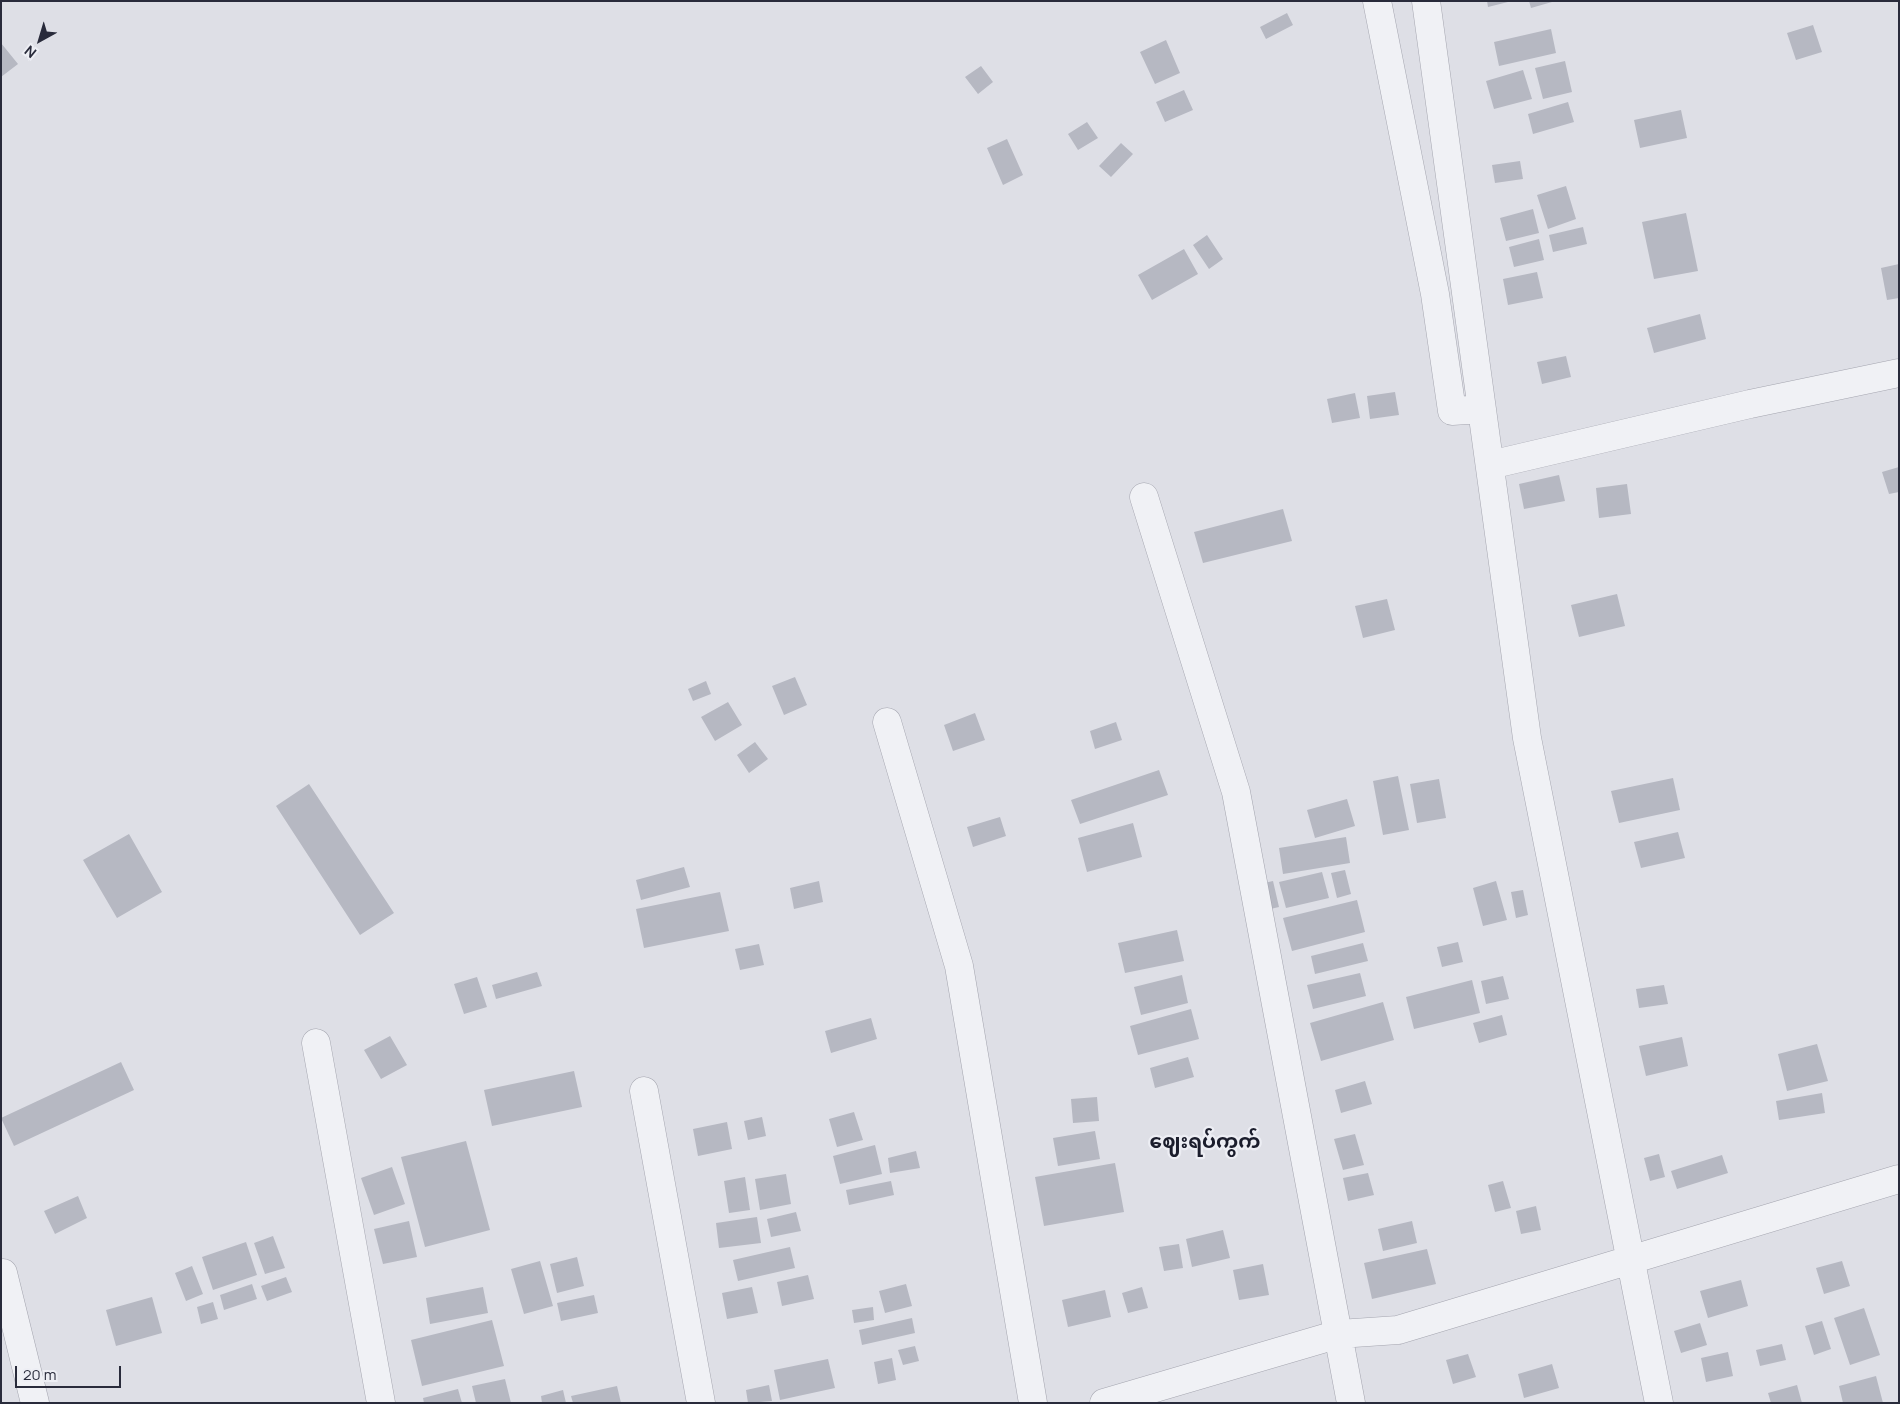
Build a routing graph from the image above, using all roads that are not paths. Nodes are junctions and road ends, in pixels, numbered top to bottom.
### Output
1 (1376, 1) edge
2 (1426, 1) edge
3 (1899, 373) edge
4 (1482, 409) junction
5 (1490, 466) junction
6 (1144, 497) dead end
7 (887, 722) dead end
8 (316, 1043) dead end
9 (644, 1091) dead end
10 (1899, 1179) edge
11 (1630, 1259) junction
12 (3, 1273) dead end
13 (1339, 1334) junction
14 (35, 1403) edge
15 (382, 1403) edge
16 (701, 1403) edge
17 (1033, 1403) edge
18 (1104, 1403) edge
19 (1351, 1403) edge
20 (1659, 1403) edge

1 - 4 street
2 - 4 street
3 - 5 street
4 - 5 street
5 - 11 street
6 - 13 street
7 - 17 street
8 - 15 street
9 - 16 street
10 - 11 street
11 - 13 street
11 - 20 street
12 - 14 street
13 - 18 street
13 - 19 street

